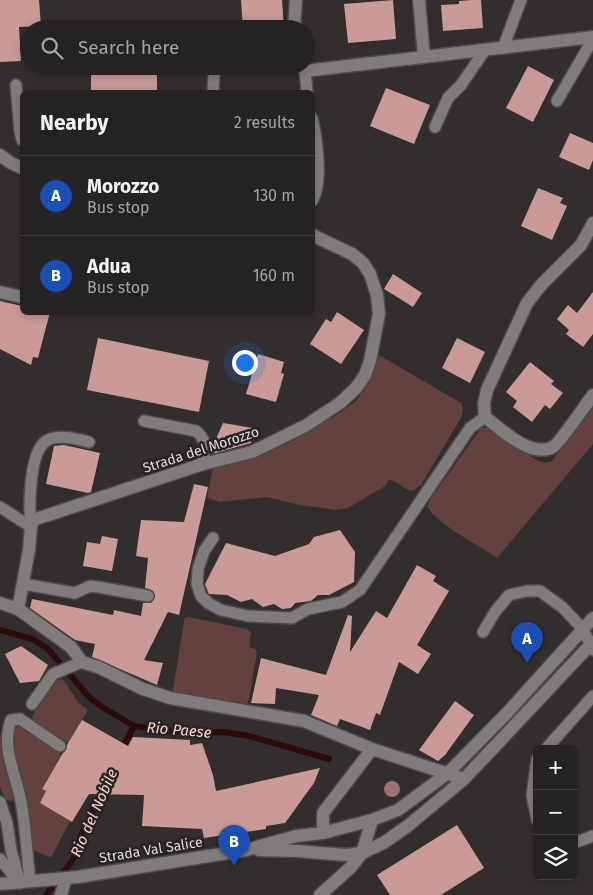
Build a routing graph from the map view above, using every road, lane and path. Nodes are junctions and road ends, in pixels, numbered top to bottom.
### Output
1 (296, 0) edge
2 (419, 0) edge
3 (521, 0) edge
4 (295, 20) edge
5 (593, 38) edge
6 (503, 48) junction
7 (485, 50) junction
8 (424, 57) junction
9 (315, 67) edge
10 (214, 75) edge
11 (304, 75) edge
12 (16, 85) dead end
13 (213, 90) edge
14 (307, 90) edge
15 (557, 101) dead end
16 (435, 127) dead end
17 (315, 130) edge
18 (20, 131) edge
19 (1, 156) edge
20 (20, 167) edge
21 (315, 198) edge
22 (593, 222) edge
23 (315, 236) edge
24 (0, 292) edge
25 (20, 297) edge
26 (593, 395) edge
27 (485, 417) junction
28 (144, 421) dead end
29 (89, 442) dead end
30 (203, 464) junction
31 (0, 506) edge
32 (31, 528) junction
33 (213, 538) dead end
34 (23, 584) junction
35 (148, 596) dead end
36 (0, 603) edge
37 (18, 609) junction
38 (593, 618) edge
39 (582, 629) junction
40 (483, 632) dead end
41 (592, 646) edge
42 (82, 662) junction
43 (593, 696) edge
44 (32, 704) dead end
45 (550, 745) edge
46 (60, 746) dead end
47 (372, 749) junction
48 (448, 773) junction
49 (464, 778) junction
50 (0, 802) edge
51 (372, 820) junction
52 (323, 833) junction
53 (593, 836) edge
54 (578, 842) edge
55 (246, 850) junction
56 (362, 853) junction
57 (0, 859) edge
58 (66, 878) junction
59 (25, 882) junction
60 (2, 886) edge
61 (61, 895) edge
62 (320, 895) edge

1 - 4 street
2 - 8 street
3 - 6 lane
5 - 6 street
5 - 15 lane
6 - 7 street
7 - 8 street
7 - 16 lane
8 - 9 street
10 - 13 lane
11 - 14 lane
12 - 18 lane
17 - 21 lane
19 - 20 street
22 - 27 street
23 - 30 street, Strada del Morozzo
24 - 25 street
26 - 27 street
27 - 33 lane
28 - 30 lane
29 - 32 lane
30 - 32 street, Strada del Morozzo
31 - 32 lane
32 - 34 street
34 - 35 lane
34 - 37 street
36 - 37 street
37 - 42 street
38 - 39 street, Strada Val Salice
39 - 40 lane
39 - 41 lane
39 - 48 street, Strada Val Salice
41 - 49 street
42 - 44 lane
42 - 47 street
43 - 45 lane
46 - 59 lane
47 - 48 street
47 - 52 street
48 - 49 street
48 - 51 street, Strada Val Salice
49 - 56 street
50 - 59 lane
51 - 52 street, Strada Val Salice
51 - 56 street
52 - 55 street, Strada Val Salice
53 - 54 lane
55 - 56 street, Strada Val Salice
55 - 58 street, Strada Val Salice
56 - 62 street
57 - 59 lane
58 - 59 street, Strada Val Salice
58 - 61 street
59 - 60 street, Strada Val Salice

